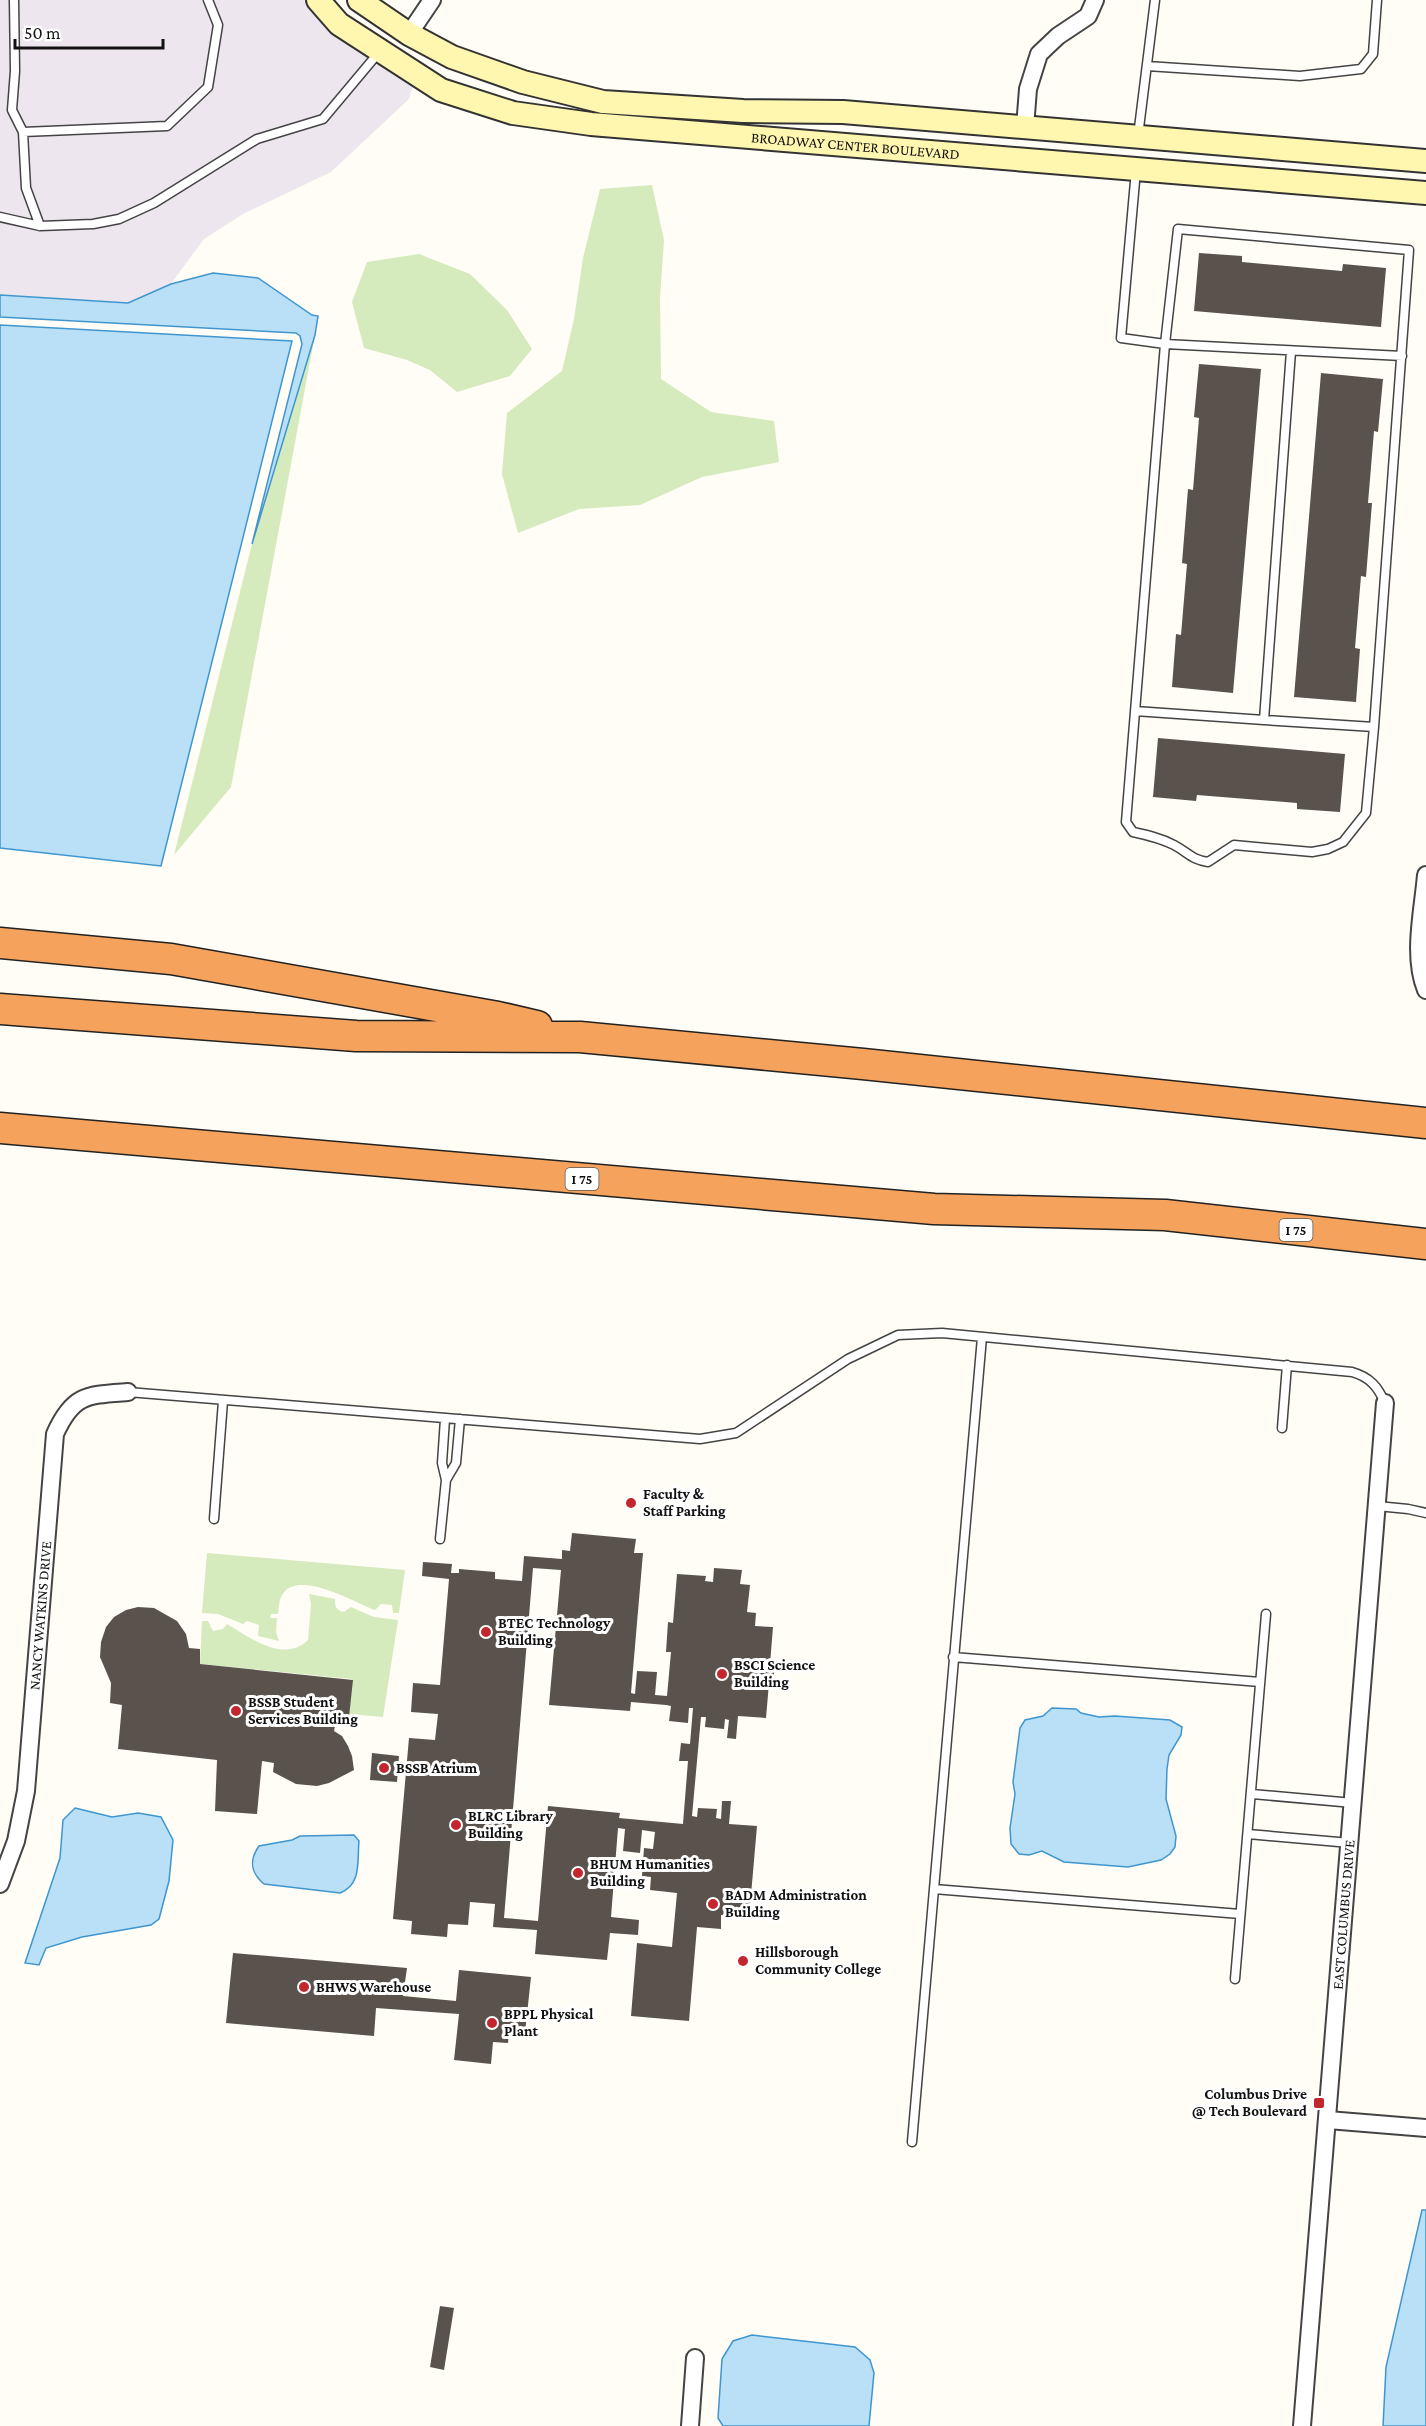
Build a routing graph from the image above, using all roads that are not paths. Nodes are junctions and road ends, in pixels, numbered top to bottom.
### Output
1 (14, 0) edge
2 (208, 0) edge
3 (318, 0) edge
4 (359, 0) edge
5 (432, 0) edge
6 (1095, 0) edge
7 (1155, 0) edge
8 (1377, 0) edge
9 (409, 34) junction
10 (380, 51) junction
11 (1147, 66) junction
12 (1025, 127) junction
13 (23, 132) junction
14 (1138, 137) junction
15 (1426, 161) edge
16 (1136, 169) junction
17 (1426, 193) edge
18 (0, 217) edge
19 (40, 226) junction
20 (1165, 344) junction
21 (1291, 351) junction
22 (1402, 356) junction
23 (1135, 711) junction
24 (1264, 720) junction
25 (1374, 727) junction
26 (1426, 875) edge
27 (0, 943) edge
28 (1426, 990) edge
29 (0, 1009) edge
30 (580, 1037) junction
31 (1426, 1123) edge
32 (0, 1128) edge
33 (1426, 1244) edge
34 (982, 1337) junction
35 (1287, 1365) junction
36 (128, 1392) joint
37 (223, 1401) junction
38 (1385, 1403) joint
39 (445, 1419) junction
40 (459, 1419) junction
41 (1282, 1428) dead end
42 (446, 1480) junction
43 (1377, 1506) junction
44 (1426, 1513) edge
45 (214, 1519) dead end
46 (440, 1539) dead end
47 (1266, 1614) dead end
48 (953, 1657) junction
49 (1260, 1682) junction
50 (1252, 1794) junction
51 (1353, 1803) junction
52 (1248, 1834) junction
53 (1350, 1843) junction
54 (0, 1884) edge
55 (934, 1889) junction
56 (1240, 1914) junction
57 (1235, 1979) dead end
58 (1328, 2120) junction
59 (1426, 2128) edge
60 (912, 2142) dead end
61 (695, 2358) dead end
62 (690, 2426) edge
63 (1302, 2426) edge

1 - 13 lane
2 - 13 lane
3 - 10 street, BROADWAY CENTER BOULEVARD
4 - 9 street, BROADWAY CENTER BOULEVARD
5 - 9 street
6 - 12 street
7 - 11 lane
8 - 11 lane
9 - 10 street
9 - 12 street, BROADWAY CENTER BOULEVARD
10 - 16 street, BROADWAY CENTER BOULEVARD
10 - 19 lane
11 - 14 lane
12 - 14 street, BROADWAY CENTER BOULEVARD
13 - 19 lane
14 - 15 street, BROADWAY CENTER BOULEVARD
14 - 16 street
16 - 17 street, BROADWAY CENTER BOULEVARD
16 - 20 lane
18 - 19 lane
20 - 21 lane
20 - 22 lane
20 - 23 lane
21 - 22 lane
21 - 24 lane
22 - 25 lane
23 - 24 lane
23 - 25 lane
24 - 25 lane
26 - 28 street
27 - 30 highway
29 - 30 highway
30 - 31 highway
32 - 33 highway, I 75
34 - 35 lane
34 - 40 lane
34 - 48 lane
35 - 38 lane
35 - 41 lane
36 - 37 lane
36 - 54 street, NANCY WATKINS DRIVE
37 - 39 lane
37 - 45 lane
38 - 43 street, EAST COLUMBUS DRIVE
39 - 40 lane
39 - 42 lane
40 - 42 lane
42 - 46 lane
43 - 44 lane
43 - 51 street, EAST COLUMBUS DRIVE
47 - 49 lane
48 - 49 lane
48 - 55 lane
49 - 50 lane
50 - 51 lane
50 - 52 lane
51 - 53 street, EAST COLUMBUS DRIVE
52 - 53 lane
52 - 56 lane
53 - 58 street, EAST COLUMBUS DRIVE
55 - 56 lane
55 - 60 lane
56 - 57 lane
58 - 59 street
58 - 63 street, EAST COLUMBUS DRIVE
61 - 62 street

